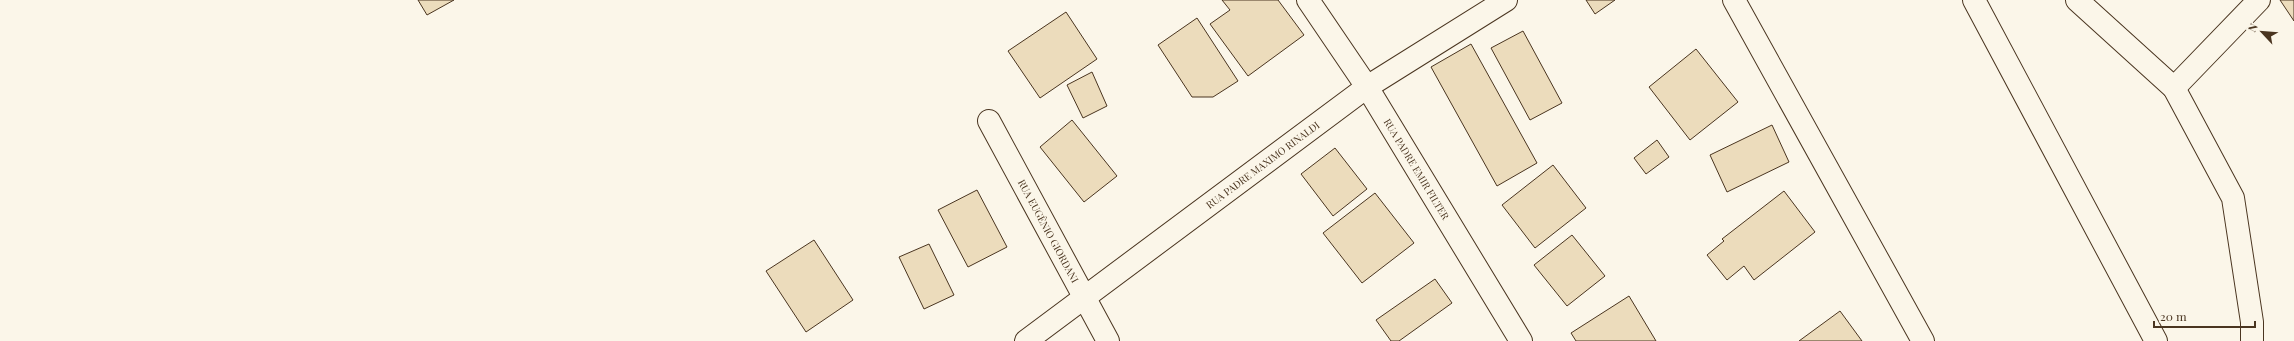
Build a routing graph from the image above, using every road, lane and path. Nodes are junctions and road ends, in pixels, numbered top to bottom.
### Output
1 (1308, 0) edge
2 (1506, 0) edge
3 (1734, 0) edge
4 (1974, 0) edge
5 (2077, 0) edge
6 (2259, 0) edge
7 (1367, 87) junction
8 (2174, 88) junction
9 (989, 121) dead end
10 (1084, 298) junction
11 (1026, 341) edge
12 (1108, 341) edge
13 (1520, 341) edge
14 (1923, 341) edge
15 (2156, 341) edge
16 (2252, 341) edge

1 - 7 street, RUA PADRE EMIR FILTER
2 - 7 street, RUA PADRE MAXIMO RINALDI
3 - 14 street
4 - 15 street
5 - 8 street
6 - 8 street
7 - 10 street, RUA PADRE MAXIMO RINALDI
7 - 13 street, RUA PADRE EMIR FILTER
8 - 16 street
9 - 10 street, RUA EUGÊNIO GIORDANI
10 - 11 street, RUA PADRE MAXIMO RINALDI
10 - 12 street, RUA EUGÊNIO GIORDANI

